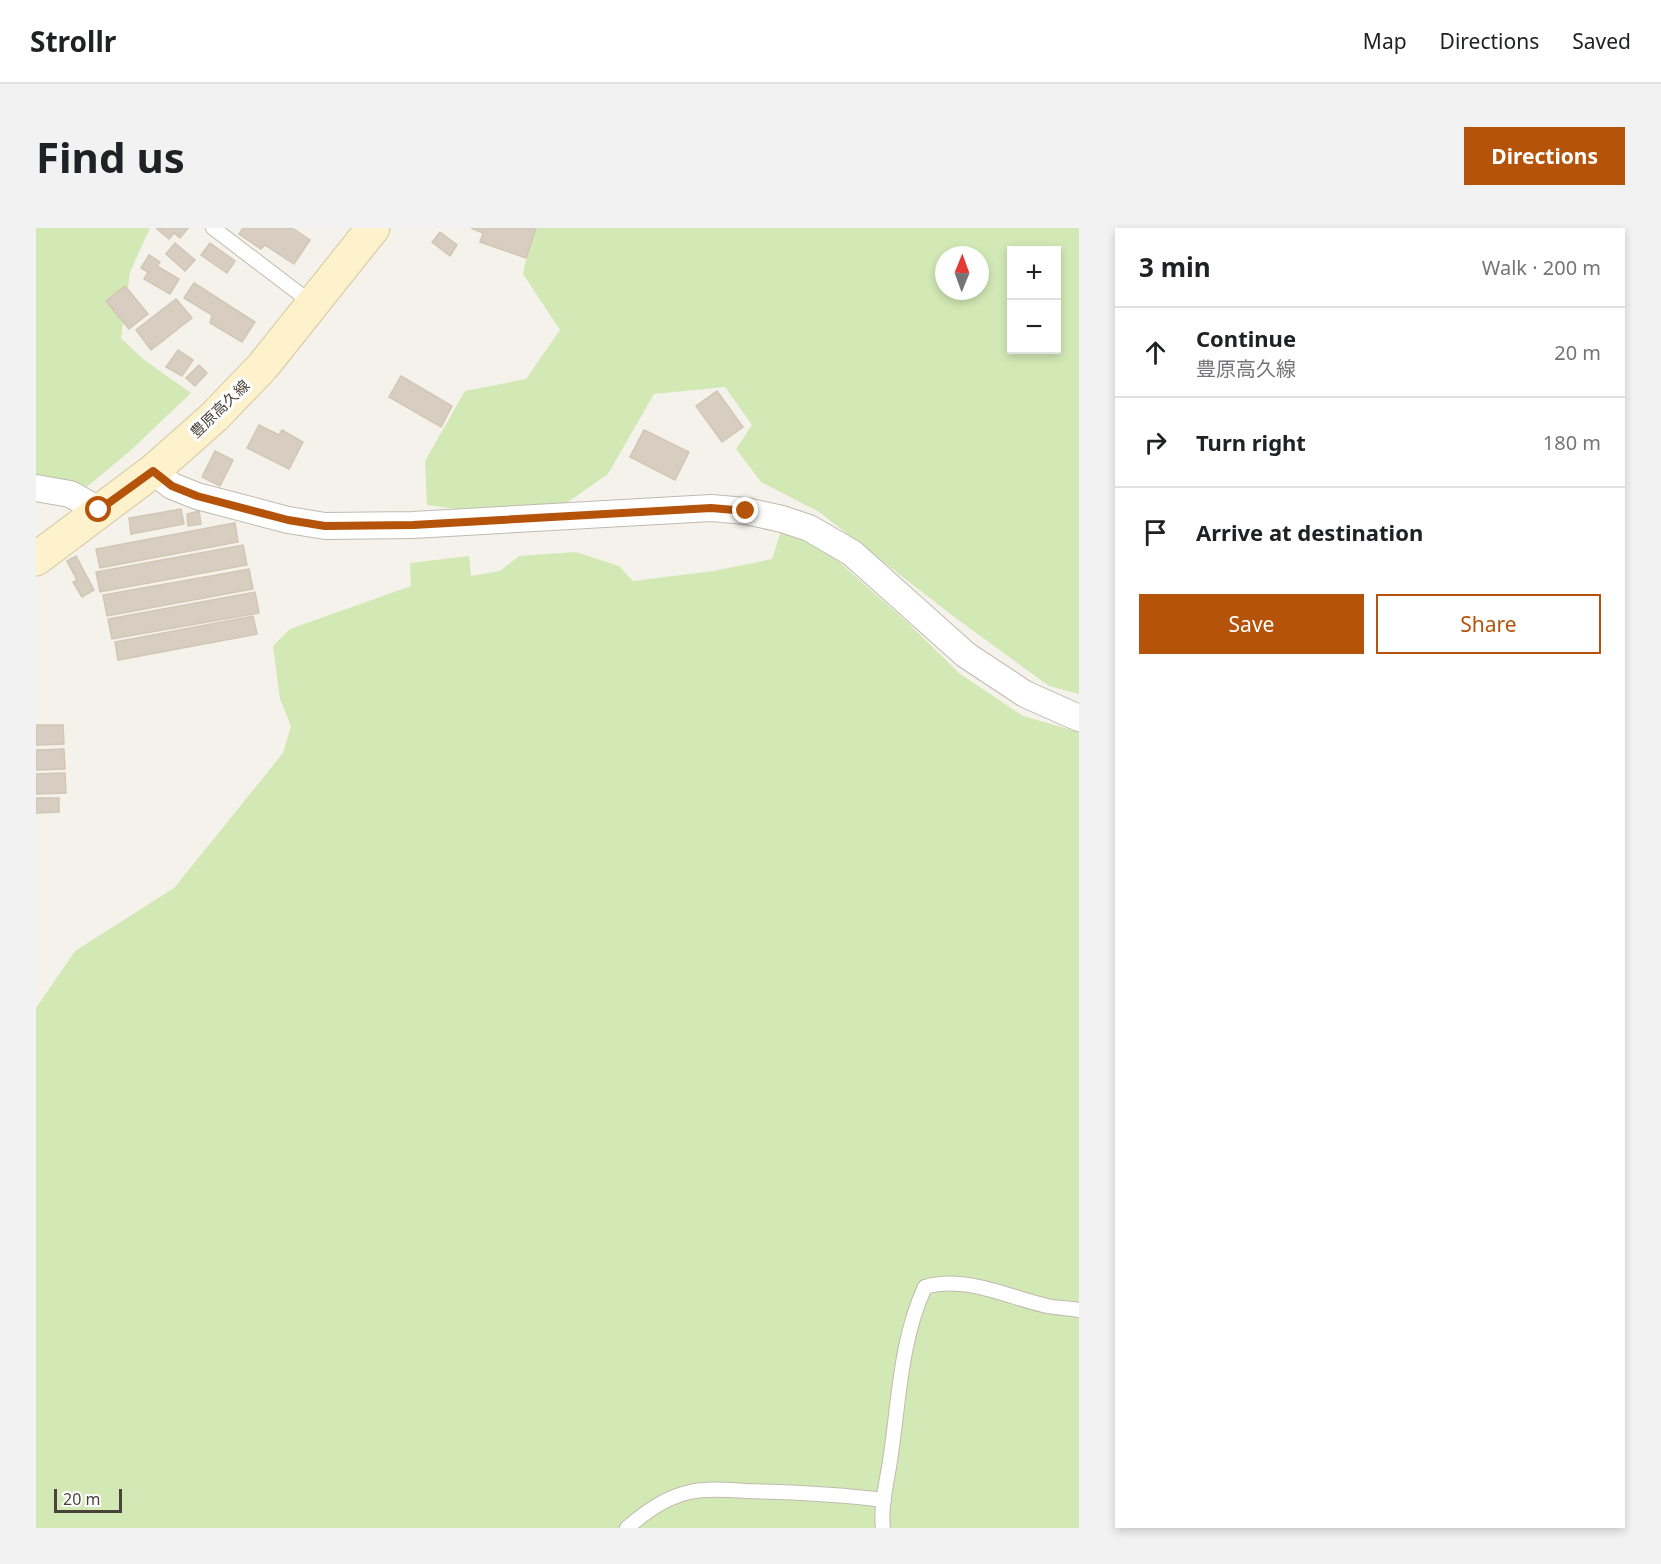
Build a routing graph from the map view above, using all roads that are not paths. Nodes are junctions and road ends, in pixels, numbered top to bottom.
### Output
1 (213, 228) edge
2 (373, 228) edge
3 (313, 304) junction
4 (153, 471) junction
5 (36, 488) edge
6 (99, 510) junction
7 (36, 559) edge
8 (1079, 718) edge
9 (1079, 1310) edge
10 (884, 1500) junction
11 (627, 1528) edge
12 (883, 1528) edge

1 - 3 lane
2 - 3 main road, 豊原高久線
3 - 4 main road, 豊原高久線
4 - 6 main road, 豊原高久線
4 - 8 street
5 - 6 street
6 - 7 main road, 豊原高久線
9 - 10 lane
10 - 11 lane
10 - 12 lane

